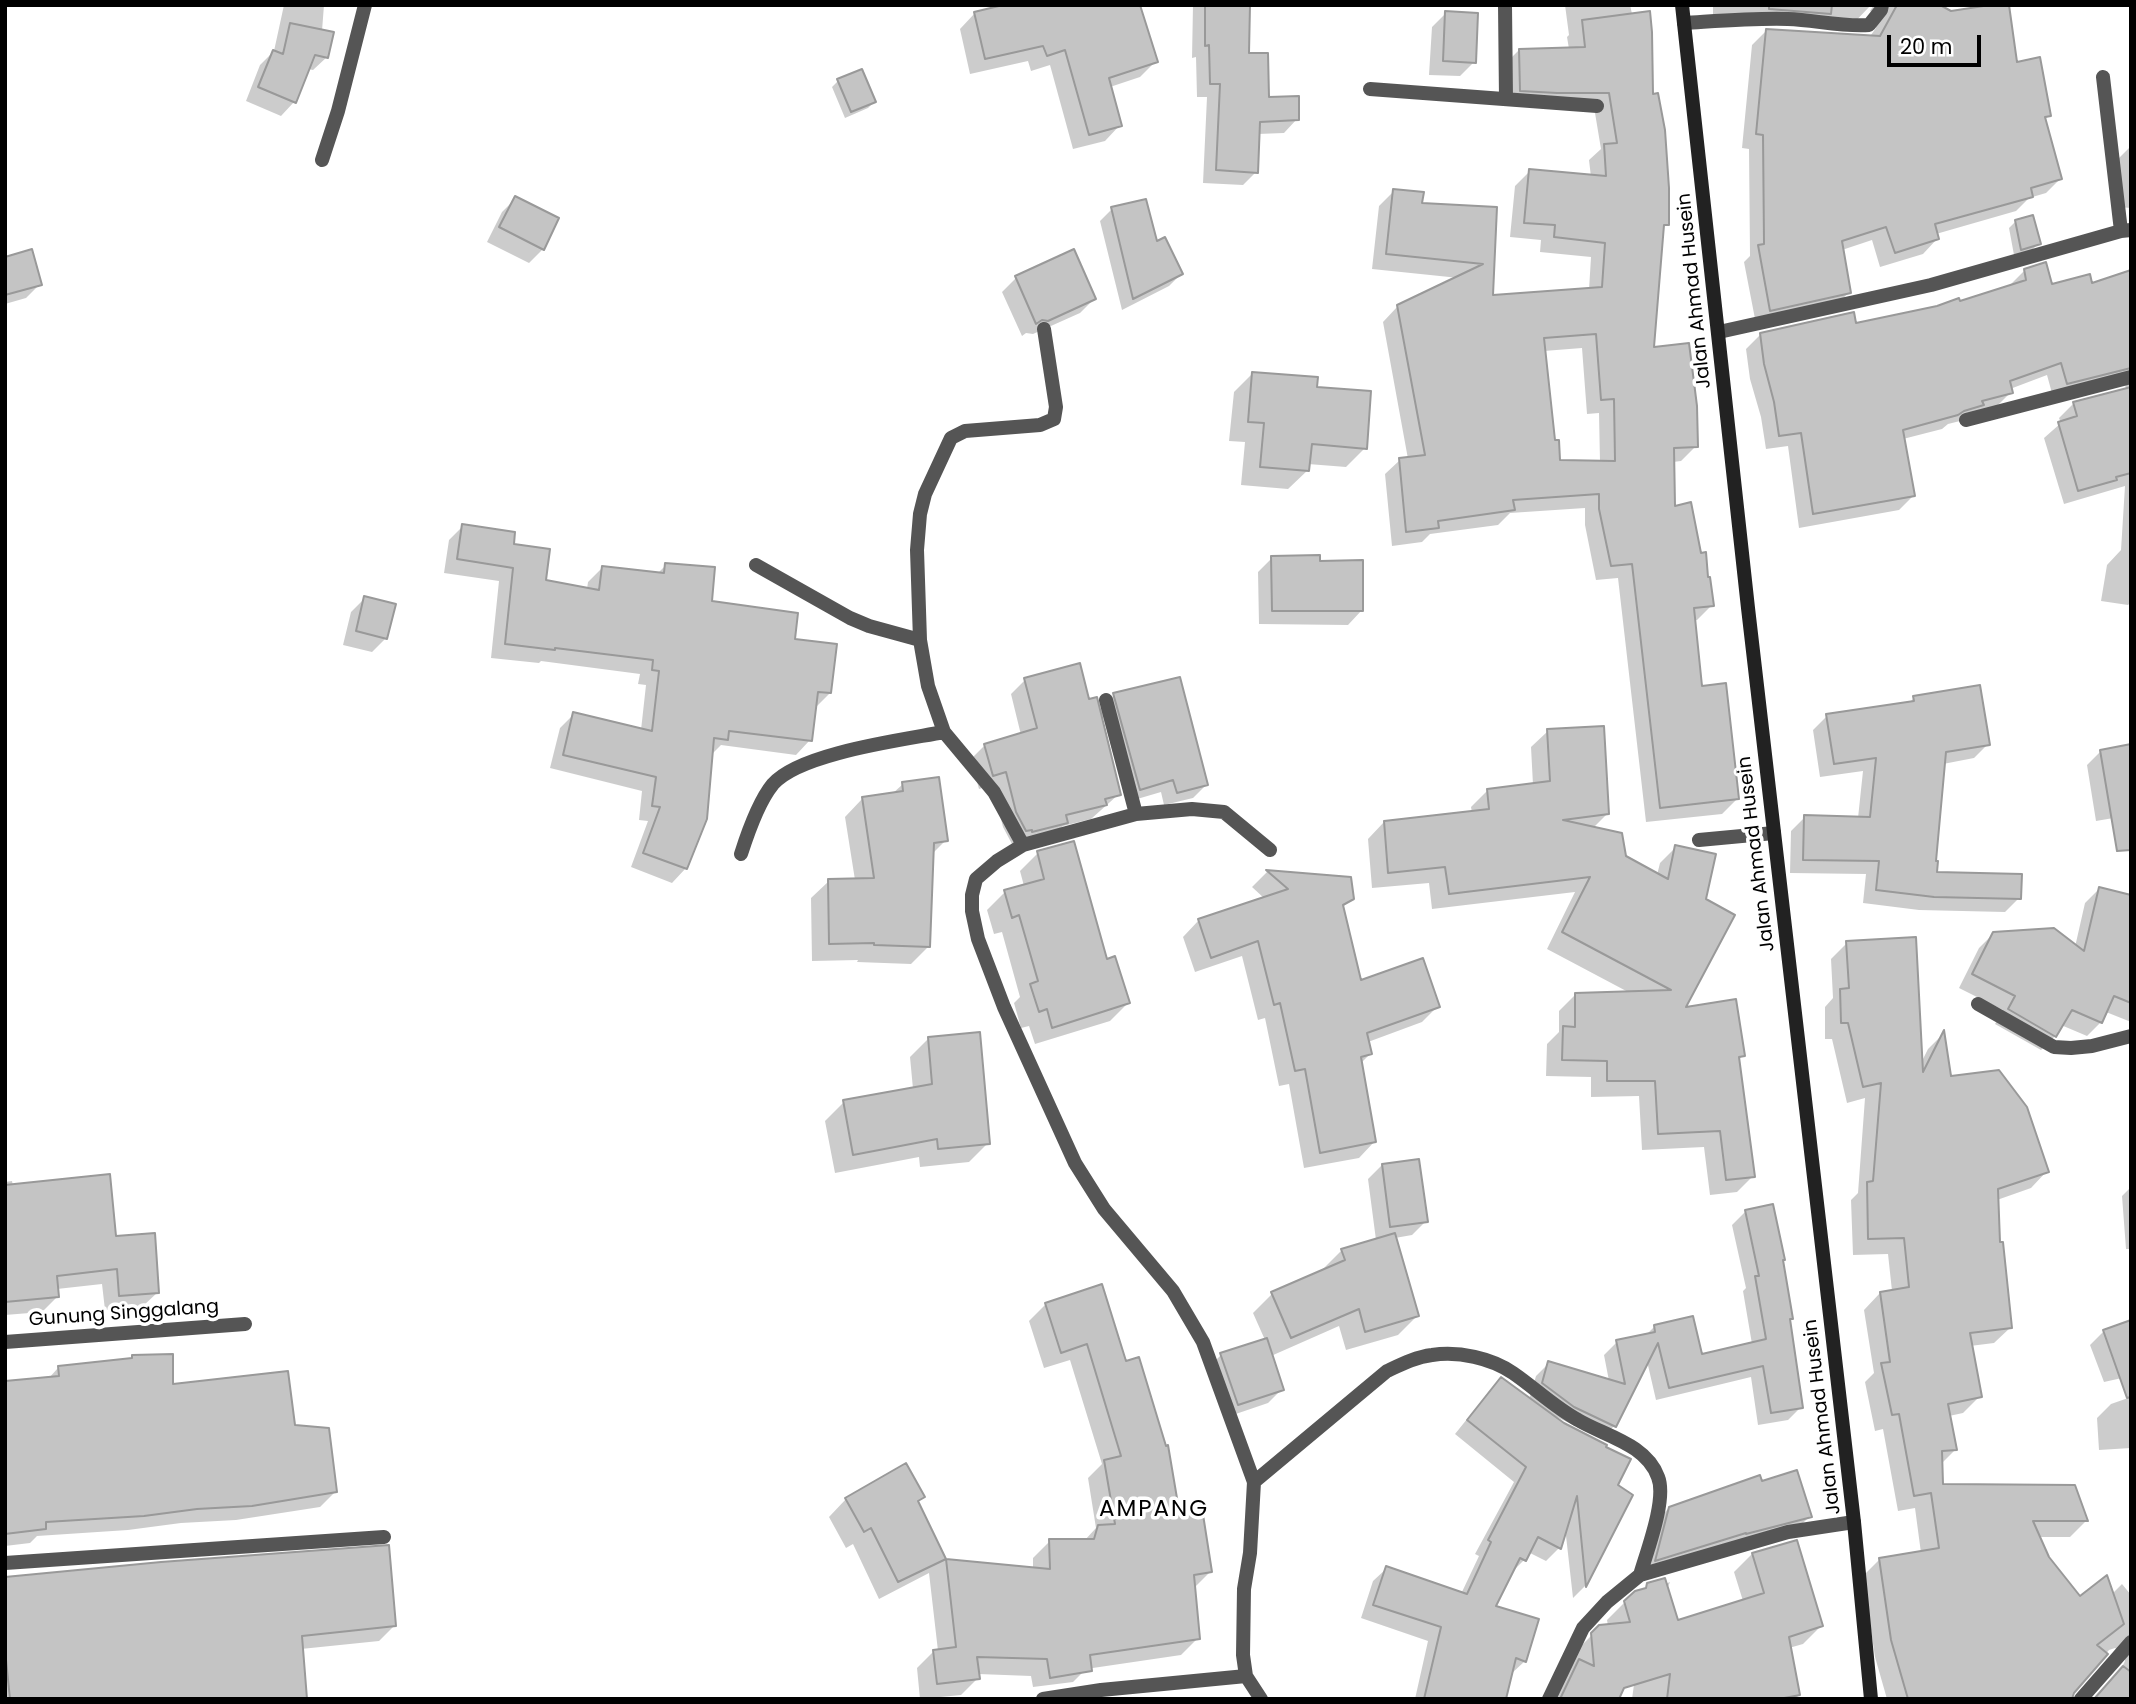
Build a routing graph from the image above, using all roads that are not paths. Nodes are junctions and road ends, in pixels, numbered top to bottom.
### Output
1 (365, 5) edge
2 (1505, 5) edge
3 (1682, 5) edge
4 (1882, 5) edge
5 (1684, 23) junction
6 (2103, 77) dead end
7 (1370, 89) dead end
8 (1506, 99) junction
9 (1597, 106) dead end
10 (322, 160) dead end
11 (2126, 231) edge
12 (1044, 329) dead end
13 (1719, 332) junction
14 (2131, 377) edge
15 (1966, 420) dead end
16 (756, 565) dead end
17 (920, 640) junction
18 (1106, 700) dead end
19 (944, 732) junction
20 (1136, 814) junction
21 (1774, 834) junction
22 (1699, 840) dead end
23 (1023, 845) junction
24 (1270, 850) dead end
25 (741, 854) dead end
26 (1978, 1003) dead end
27 (2131, 1037) edge
28 (245, 1324) dead end
29 (5, 1342) edge
30 (1254, 1482) junction
31 (1854, 1522) junction
32 (384, 1537) dead end
33 (5, 1563) edge
34 (1640, 1575) junction
35 (2131, 1642) edge
36 (1246, 1676) junction
37 (1043, 1699) edge
38 (1261, 1699) edge
39 (1549, 1699) edge
40 (1871, 1699) edge
41 (2081, 1699) edge

1 - 10 street
2 - 8 street
3 - 5 main road, Jalan Ahmad Husein
4 - 5 street
5 - 13 main road, Jalan Ahmad Husein
6 - 11 street
7 - 8 street
8 - 9 street
11 - 13 street
12 - 17 street
13 - 21 main road, Jalan Ahmad Husein
14 - 15 street
16 - 17 street
17 - 19 street
18 - 20 street
19 - 23 street
19 - 25 street
20 - 23 street
20 - 24 street
21 - 22 street
21 - 31 main road, Jalan Ahmad Husein
23 - 30 street
26 - 27 street
28 - 29 street, Gunung Singgalang
30 - 34 street
30 - 36 street
31 - 34 street
31 - 40 main road, Jalan Ahmad Husein
32 - 33 street
34 - 39 street
35 - 41 street
36 - 37 street
36 - 38 street

